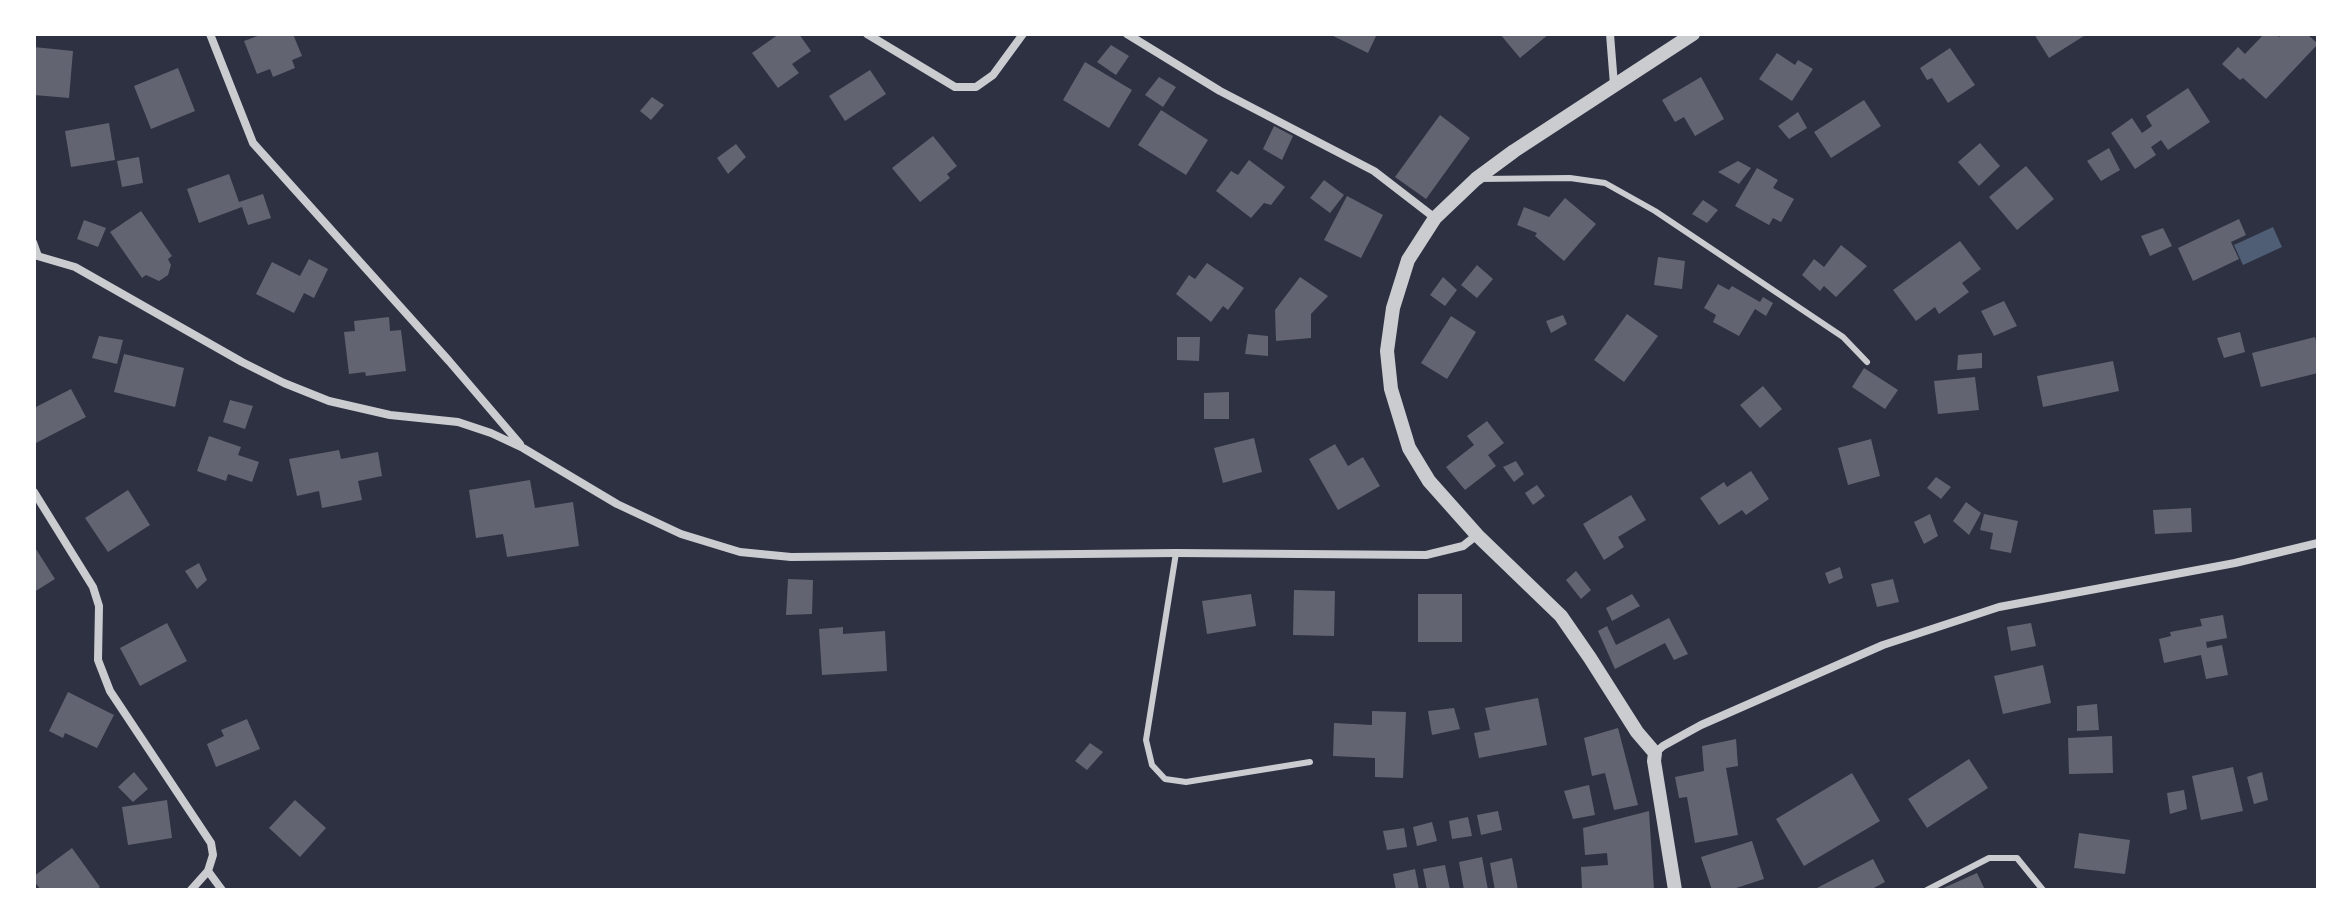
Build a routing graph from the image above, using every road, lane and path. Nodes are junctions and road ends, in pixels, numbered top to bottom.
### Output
1 (210, 34) edge
2 (867, 34) edge
3 (1023, 34) edge
4 (1127, 34) edge
5 (1610, 34) edge
6 (1693, 34) edge
7 (1615, 86) junction
8 (1476, 179) junction
9 (1435, 218) junction
10 (34, 242) edge
11 (36, 255) edge
12 (1867, 362) dead end
13 (523, 448) junction
14 (34, 492) edge
15 (1477, 535) junction
16 (2318, 543) edge
17 (1176, 553) junction
18 (1655, 753) junction
19 (1310, 762) dead end
20 (208, 871) junction
21 (191, 890) edge
22 (222, 890) edge
23 (1675, 890) edge
24 (1927, 890) edge
25 (2043, 890) edge

1 - 13 street
2 - 3 street
4 - 9 street
5 - 7 street
6 - 7 street
7 - 8 street
8 - 9 street
8 - 12 lane
9 - 15 street
10 - 11 lane
11 - 13 street
13 - 17 street
14 - 20 street
15 - 17 street
15 - 18 street
16 - 18 street
17 - 19 lane
18 - 23 street
20 - 21 street
20 - 22 street
24 - 25 lane

